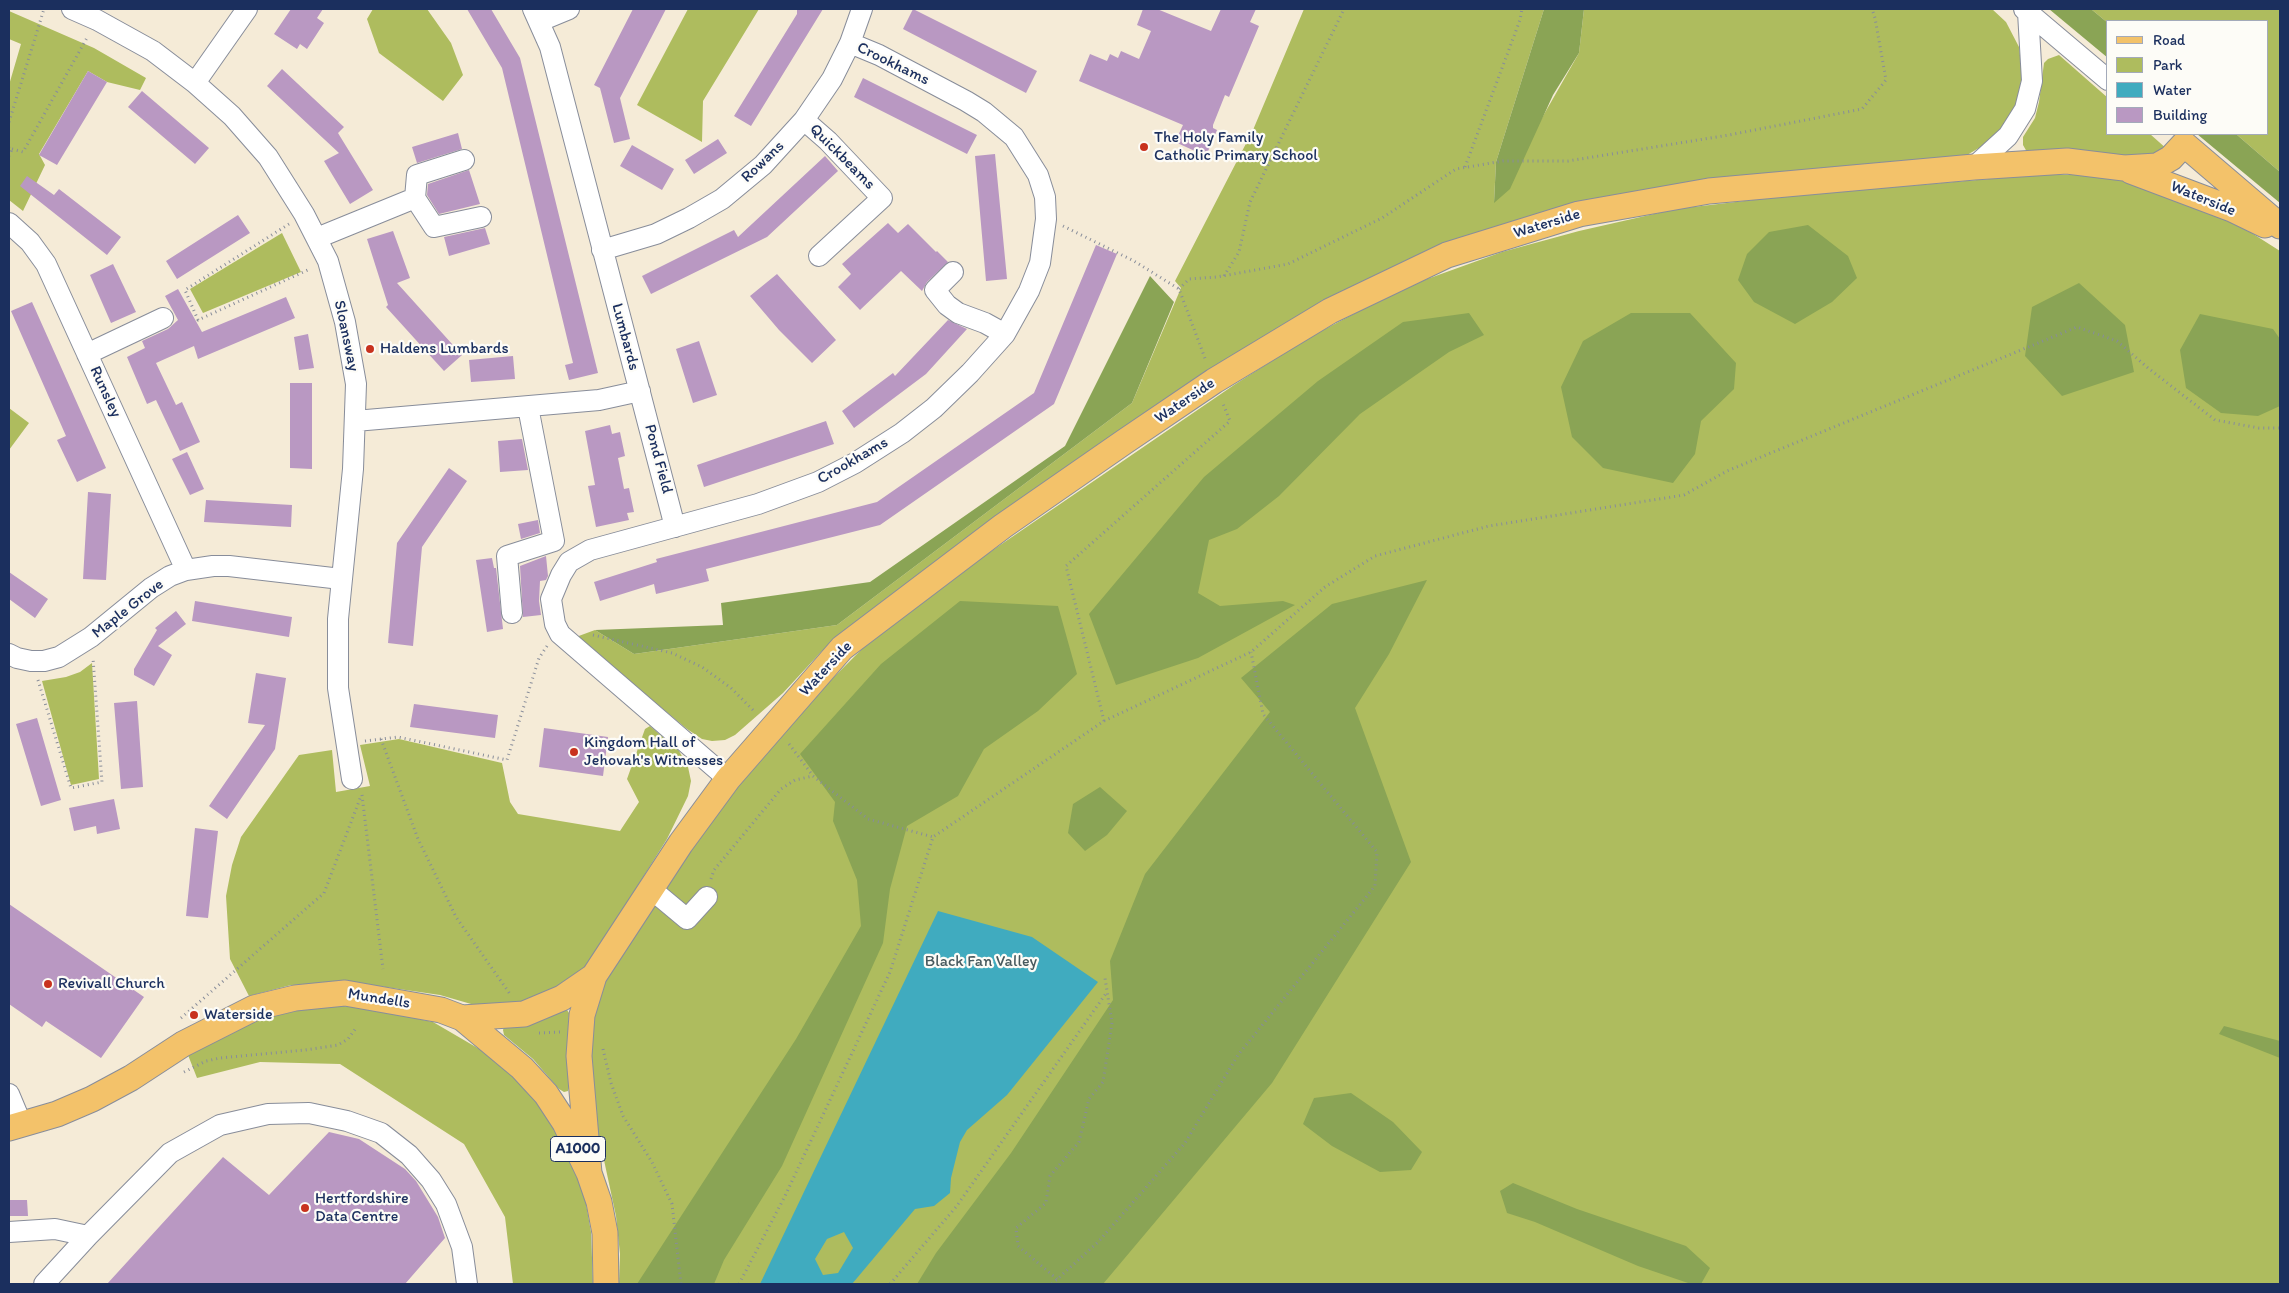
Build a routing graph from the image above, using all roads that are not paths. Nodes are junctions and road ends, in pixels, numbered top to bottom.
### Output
1 (72, 9) edge
2 (247, 9) edge
3 (569, 9) edge
4 (862, 9) edge
5 (2026, 10) edge
6 (536, 15) edge
7 (850, 44) junction
8 (2106, 78) edge
9 (195, 83) junction
10 (804, 120) junction
11 (2178, 139) edge
12 (464, 160) dead end
13 (1974, 167) junction
14 (2124, 168) junction
15 (415, 198) junction
16 (481, 217) dead end
17 (9, 223) edge
18 (2280, 226) edge
19 (2280, 233) edge
20 (317, 238) junction
21 (602, 250) junction
22 (819, 256) dead end
23 (953, 272) dead end
24 (163, 318) dead end
25 (1005, 334) junction
26 (87, 354) junction
27 (640, 391) junction
28 (528, 407) junction
29 (355, 421) junction
30 (675, 527) junction
31 (186, 570) junction
32 (341, 579) junction
33 (512, 613) dead end
34 (9, 654) edge
35 (728, 779) junction
36 (357, 786) road end
37 (651, 889) junction
38 (707, 897) road end
39 (594, 976) junction
40 (462, 1018) junction
41 (9, 1094) edge
42 (15, 1127) edge
43 (589, 1173) junction
44 (9, 1232) edge
45 (88, 1236) junction
46 (44, 1284) edge
47 (467, 1284) edge
48 (606, 1284) edge

1 - 9 street, Sloansway
2 - 9 street
3 - 6 street
4 - 7 street, Rowans
5 - 8 street
5 - 13 street
6 - 21 street, Lumbards
7 - 10 street, Rowans
7 - 25 street, Crookhams
9 - 20 street, Sloansway
10 - 21 street, Rowans
10 - 22 street, Quickbeams
11 - 14 main road, Waterside
11 - 18 main road
12 - 15 street
13 - 14 main road, Waterside
13 - 35 main road, Waterside
14 - 19 main road, Waterside
15 - 16 street
15 - 20 street
17 - 26 street, Runsley
20 - 29 street, Sloansway
21 - 27 street, Lumbards
23 - 25 street
24 - 26 street
25 - 30 street, Crookhams
26 - 31 street, Runsley
27 - 28 street, Lumbards
27 - 30 street, Pond Field
28 - 29 street, Lumbards
28 - 33 street
29 - 32 street, Sloansway
30 - 35 street, Crookhams
31 - 32 street, Maple Grove
31 - 34 street, Maple Grove
32 - 36 street, Sloansway
35 - 37 main road, Waterside
37 - 38 street
37 - 39 main road, Waterside
39 - 40 main road, Waterside
39 - 43 main road, Waterside
40 - 42 main road, Mundells / A1000
40 - 43 main road, Mundells / A1000
41 - 42 street
43 - 48 main road, Mundells / A1000
44 - 45 street
45 - 46 street
45 - 47 street

